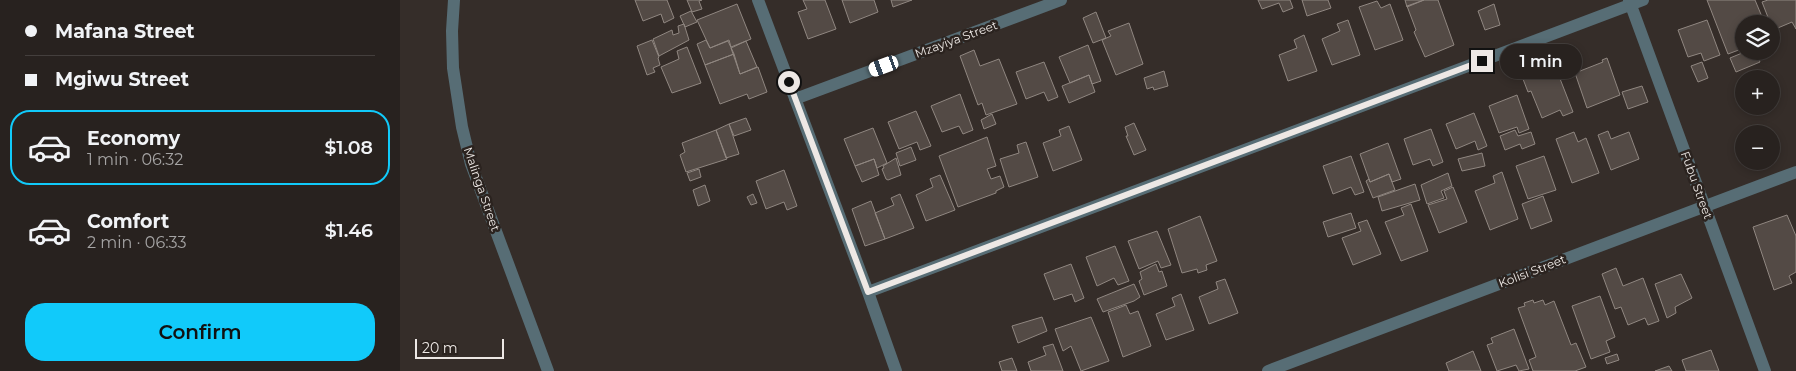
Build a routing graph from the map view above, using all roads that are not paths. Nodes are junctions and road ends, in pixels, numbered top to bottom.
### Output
1 (454, 0) edge
2 (758, 0) edge
3 (1061, 0) edge
4 (1643, 0) edge
5 (1630, 2) edge
6 (795, 99) junction
7 (1796, 172) edge
8 (1705, 206) junction
9 (868, 292) junction
10 (548, 371) edge
11 (896, 371) edge
12 (1268, 371) edge
13 (1765, 371) edge

1 - 10 street, Malinga Street
2 - 6 street
3 - 6 street, Mzayiya Street
4 - 5 street
5 - 8 street, Fubu Street
5 - 9 street
6 - 9 street
7 - 8 street, Kolisi Street
8 - 12 street, Kolisi Street
8 - 13 street, Fubu Street
9 - 11 street

